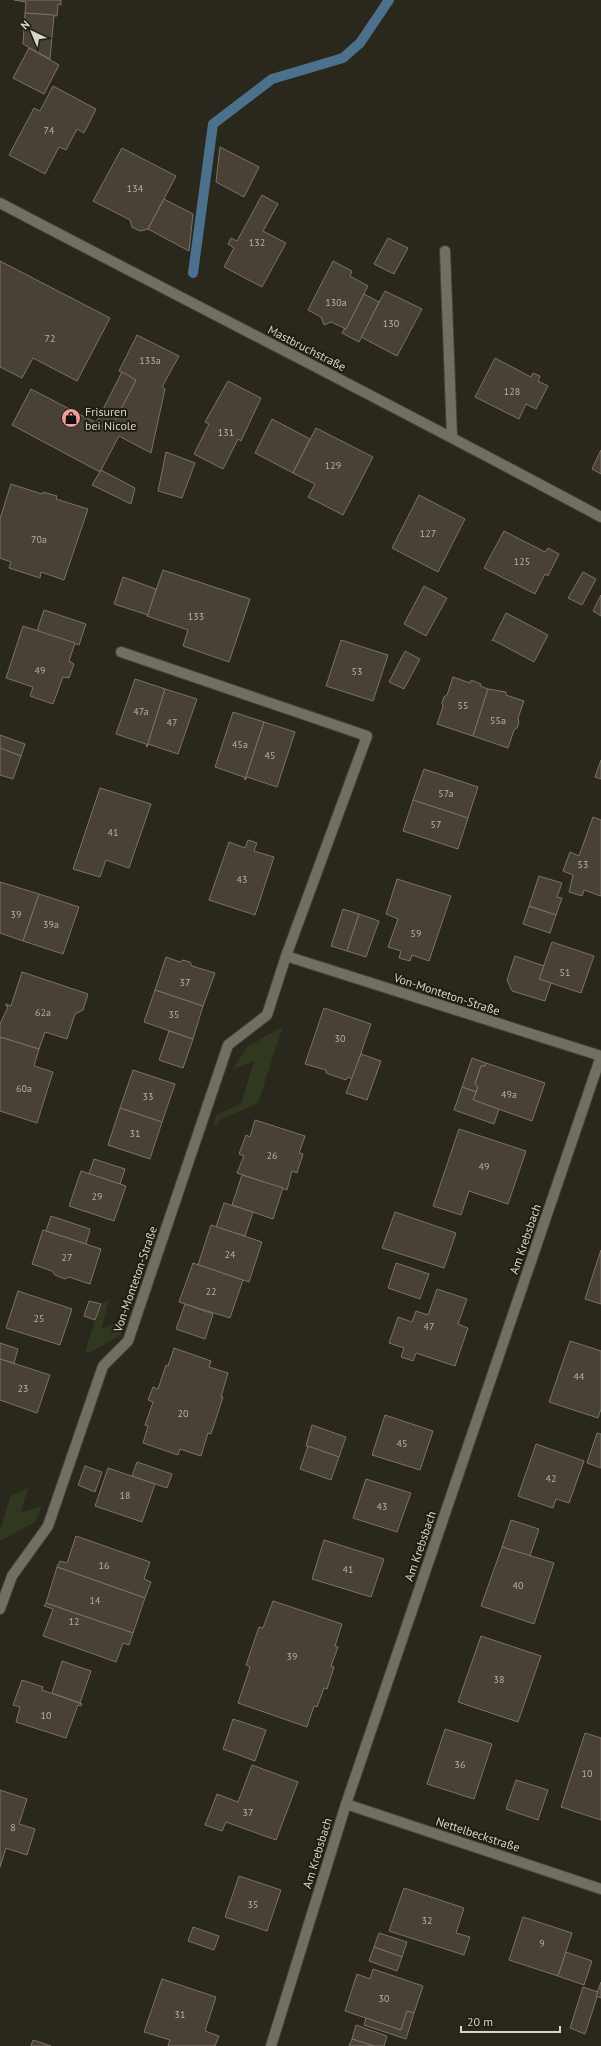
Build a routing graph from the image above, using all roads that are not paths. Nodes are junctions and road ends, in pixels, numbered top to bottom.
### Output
1 (0, 203) edge
2 (445, 251) dead end
3 (452, 437) junction
4 (601, 517) edge
5 (121, 652) dead end
6 (286, 956) junction
7 (601, 1056) edge
8 (0, 1609) edge
9 (346, 1804) junction
10 (601, 1889) edge
11 (271, 2046) edge

1 - 3 street, Mastbruchstraße
2 - 3 street
3 - 4 street, Mastbruchstraße
5 - 6 street, Von-Monteton-Straße
6 - 7 street, Von-Monteton-Straße
6 - 8 street, Von-Monteton-Straße
7 - 9 street, Am Krebsbach
9 - 10 street, Nettelbeckstraße
9 - 11 street, Am Krebsbach

